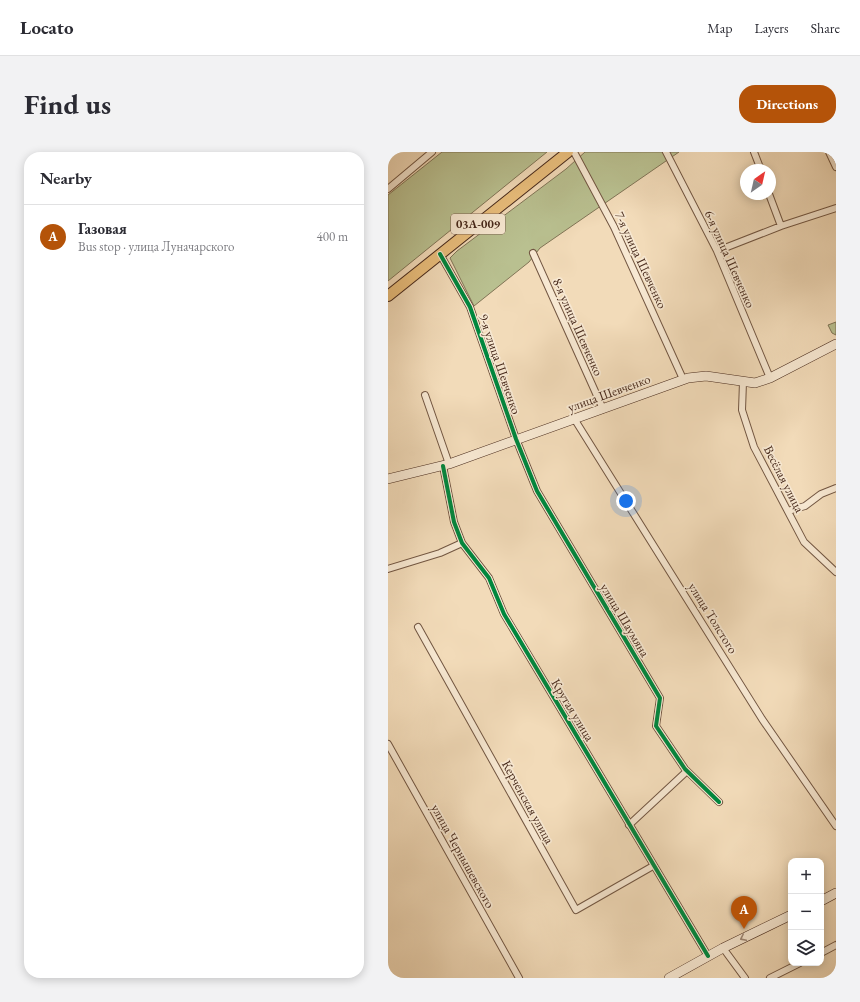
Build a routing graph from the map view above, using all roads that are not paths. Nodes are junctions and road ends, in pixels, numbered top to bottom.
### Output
1 (432, 152) edge
2 (568, 152) edge
3 (574, 152) edge
4 (666, 152) edge
5 (754, 152) edge
6 (829, 152) edge
7 (758, 164) edge
8 (836, 167) edge
9 (388, 189) edge
10 (772, 200) edge
11 (836, 208) edge
12 (781, 226) junction
13 (717, 251) junction
14 (440, 254) junction
15 (533, 254) dead end
16 (388, 296) edge
17 (836, 344) edge
18 (770, 378) junction
19 (683, 379) junction
20 (743, 382) junction
21 (425, 395) dead end
22 (602, 408) junction
23 (575, 420) junction
24 (516, 439) junction
25 (446, 465) junction
26 (388, 479) edge
27 (836, 488) edge
28 (788, 511) junction
29 (462, 543) junction
30 (388, 569) edge
31 (836, 572) edge
32 (418, 627) dead end
33 (388, 744) edge
34 (687, 771) junction
35 (719, 802) dead end
36 (629, 826) junction
37 (836, 826) edge
38 (653, 866) junction
39 (836, 893) edge
40 (824, 899) edge
41 (788, 916) edge
42 (836, 945) edge
43 (723, 948) junction
44 (824, 951) edge
45 (708, 956) junction
46 (794, 966) edge
47 (519, 978) edge
48 (669, 978) edge
49 (745, 978) edge
50 (770, 978) edge

1 - 9 street
2 - 14 main road, 03А-009
3 - 19 street, 7-я улица Шевченко
4 - 13 street, 6-я улица Шевченко
5 - 7 street
6 - 8 street
10 - 12 street
11 - 12 street
12 - 13 street
13 - 18 street, 6-я улица Шевченко
14 - 16 main road, 03А-009
14 - 24 street, 9-я улица Шевченко
15 - 22 street, 8-я улица Шевченко
17 - 18 main road, улица Шевченко
18 - 20 main road, улица Шевченко
19 - 20 main road, улица Шевченко
19 - 22 main road, улица Шевченко
20 - 28 street, Весёлая улица
21 - 25 street, Крутая улица
22 - 23 main road, улица Шевченко
23 - 24 main road, улица Шевченко
23 - 37 street, улица Толстого
24 - 25 main road, улица Шевченко
24 - 34 street, улица Шаумяна
25 - 26 main road, улица Шевченко
25 - 29 street, Крутая улица
27 - 28 street
28 - 31 street, Весёлая улица
29 - 30 street
29 - 36 street, Крутая улица
32 - 38 street, Керченская улица
33 - 47 street, улица Чернышевского
34 - 35 street, улица Шаумяна
34 - 36 street
36 - 38 street, Крутая улица
38 - 45 street, Крутая улица
39 - 40 main road
41 -> 43 main road
42 - 44 street
43 - 45 main road
43 - 49 street
45 - 48 main road
46 - 50 street

